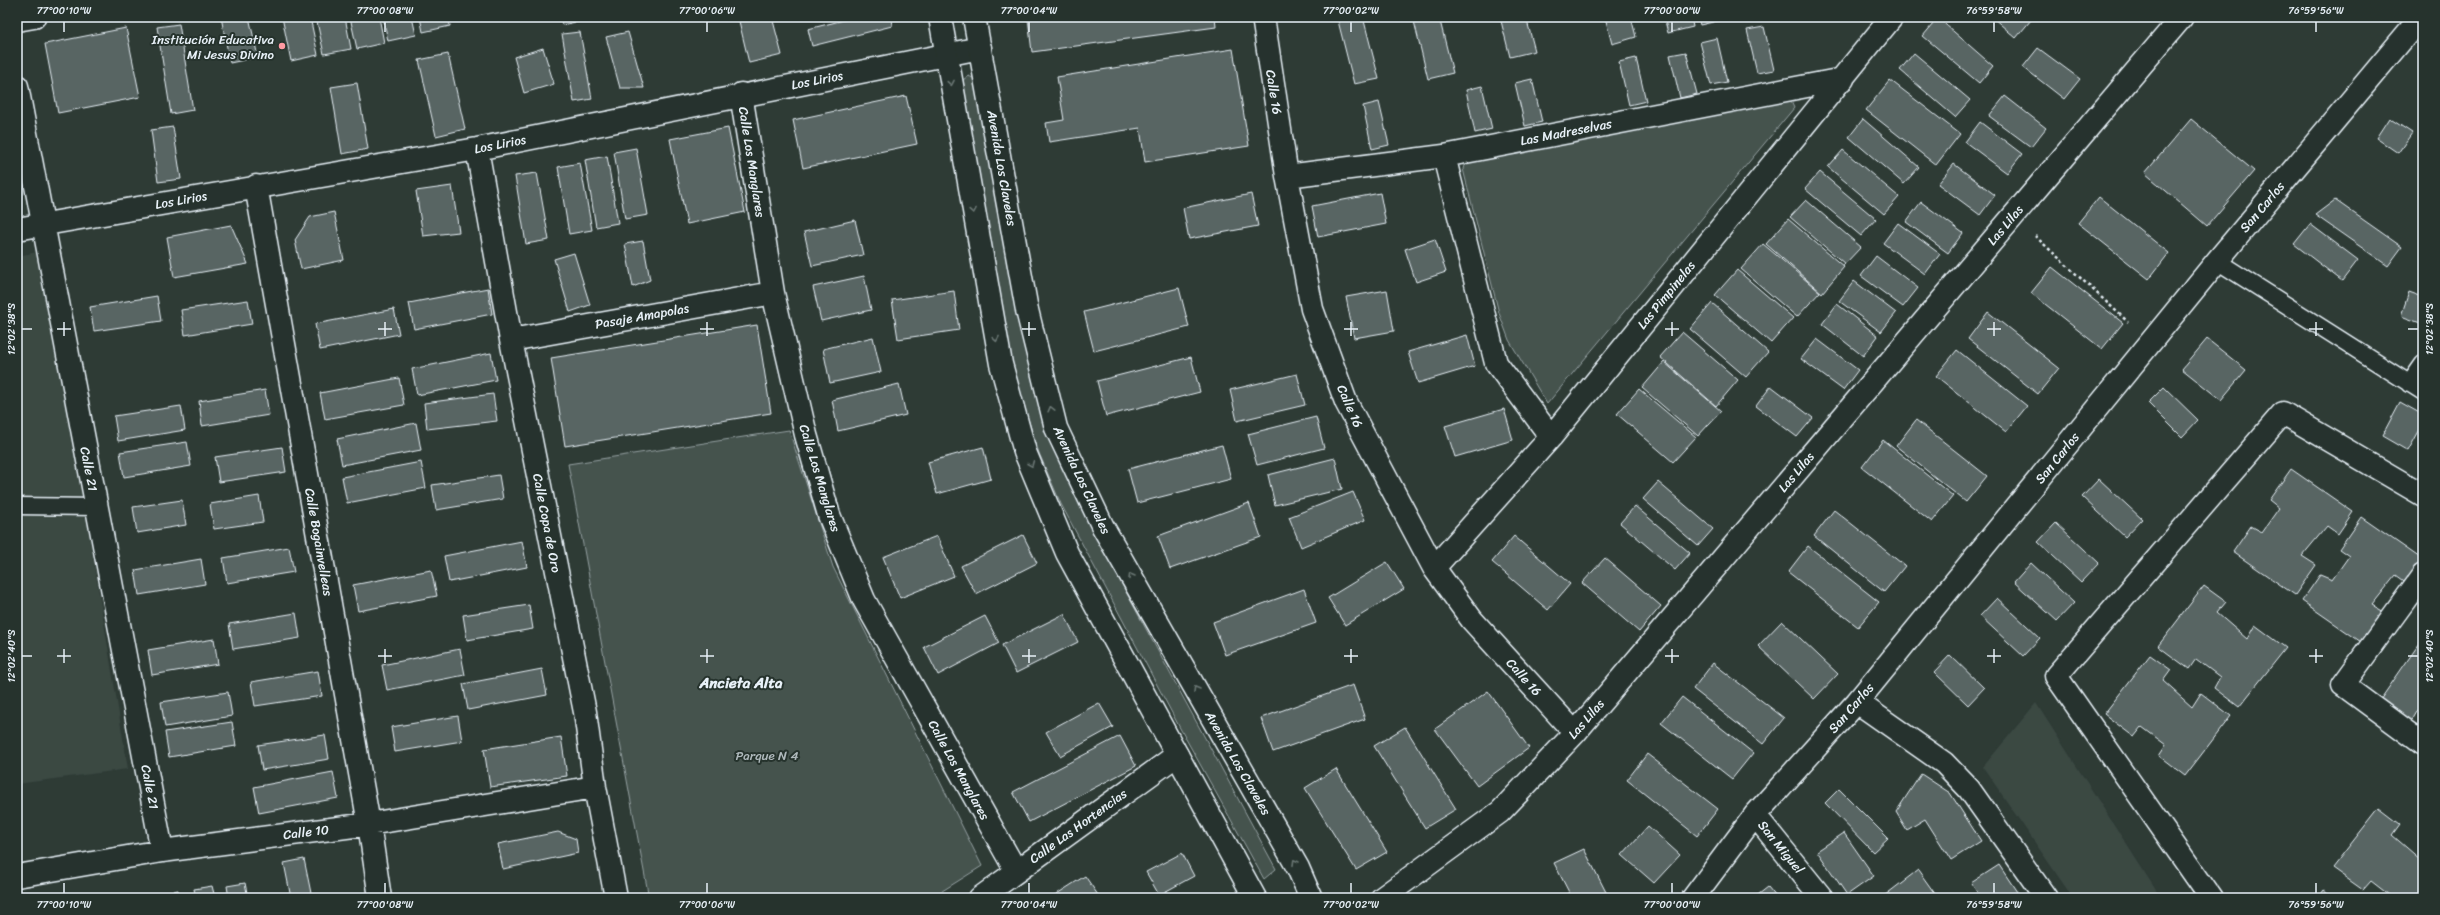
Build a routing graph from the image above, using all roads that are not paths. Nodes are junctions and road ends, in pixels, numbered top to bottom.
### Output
1 (34, 17) edge
2 (940, 17) edge
3 (974, 17) edge
4 (1263, 17) edge
5 (1892, 17) edge
6 (2182, 17) edge
7 (2421, 17) edge
8 (17, 20) edge
9 (980, 48) junction
10 (946, 54) junction
11 (1843, 79) junction
12 (17, 86) edge
13 (741, 94) junction
14 (477, 149) junction
15 (1444, 156) junction
16 (1287, 176) junction
17 (256, 186) junction
18 (43, 224) junction
19 (17, 229) edge
20 (2217, 261) junction
21 (773, 293) junction
22 (511, 340) junction
23 (2423, 364) edge
24 (2409, 384) junction
25 (2423, 392) edge
26 (1551, 438) junction
27 (2423, 495) edge
28 (17, 506) edge
29 (97, 508) junction
30 (1434, 568) junction
31 (2423, 575) edge
32 (1857, 702) junction
33 (1575, 733) junction
34 (2423, 744) edge
35 (1177, 755) junction
36 (595, 788) junction
37 (1755, 815) junction
38 (369, 824) junction
39 (162, 851) junction
40 (1016, 871) junction
41 (17, 876) edge
42 (380, 898) edge
43 (616, 898) edge
44 (980, 898) edge
45 (1255, 898) edge
46 (1311, 898) edge
47 (1382, 898) edge
48 (1693, 898) edge
49 (1822, 898) edge
50 (2046, 898) edge
51 (2211, 898) edge

1 - 8 street
2 - 10 street
3 - 9 street, Avenida Los Claveles
4 - 16 street, Calle 16
5 - 11 street, Las Pimpinelas
6 - 33 street, Las Lilas
7 - 20 street, San Carlos
9 - 10 street, Los Lirios
46 -> 9 street, Avenida Los Claveles
10 - 13 street, Los Lirios
10 -> 35 street
11 - 15 street, Las Madreselvas
11 - 26 street, Las Pimpinelas
12 - 18 street, Calle 21
13 - 14 street, Los Lirios
13 - 21 street, Calle Los Manglares
14 - 17 street, Los Lirios
14 - 22 street, Calle Copa de Oro
15 - 16 street, Las Madreselvas
15 - 26 street
16 - 30 street, Calle 16
17 - 18 street, Los Lirios
17 - 38 street, Calle Bogainvelleas
18 - 19 street, Los Lirios
18 - 29 street, Calle 21
20 - 24 lane
20 - 32 street, San Carlos
21 - 22 street, Pasaje Amapolas
21 - 40 street, Calle Los Manglares
22 - 36 street, Calle Copa de Oro
23 - 24 lane
24 - 25 lane
26 - 30 street, Las Pimpinelas
27 - 51 street
28 - 29 lane
29 - 39 street, Calle 21
30 - 33 street, Calle 16
31 - 34 street
32 - 37 street, San Carlos
32 - 50 street
33 - 47 street, Las Lilas
35 - 40 street, Calle Las Hortencias
35 - 45 street
36 - 38 street, Calle 10
36 - 43 street, Calle Copa de Oro
37 - 48 street, San Carlos
37 - 49 street, San Miguel
38 - 39 street, Calle 10
38 - 42 street, Calle Bogainvelleas
39 - 41 street, Calle 10
40 - 44 street, Calle Las Hortencias

